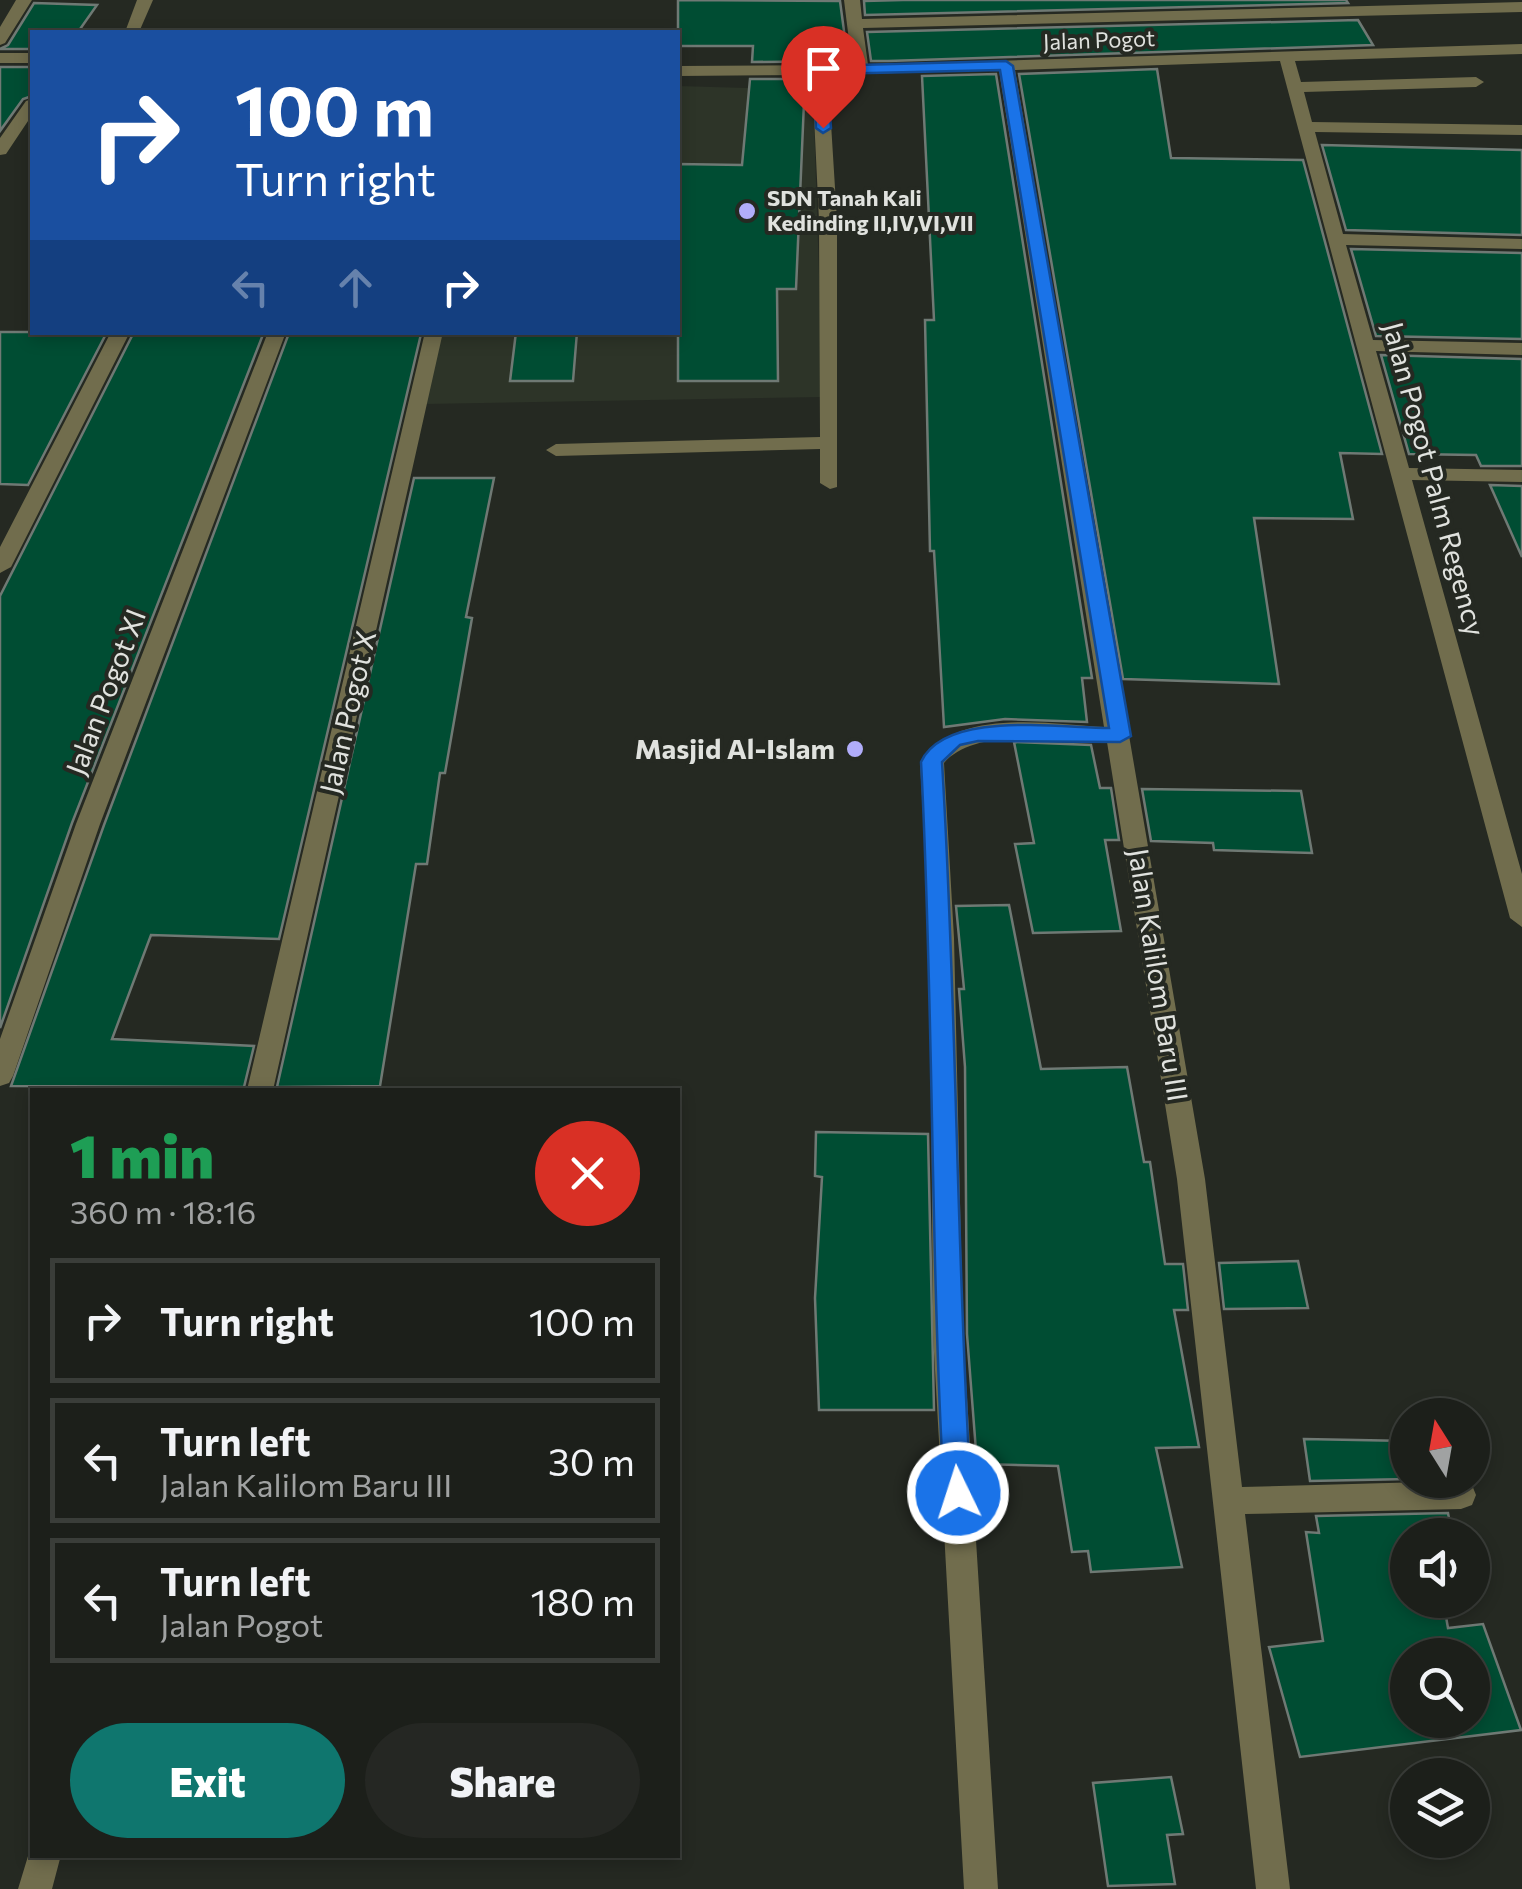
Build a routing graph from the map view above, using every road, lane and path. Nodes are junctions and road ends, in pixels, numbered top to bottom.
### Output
1 (24, 0) edge
2 (145, 0) edge
3 (852, 0) edge
4 (1522, 7) edge
5 (855, 24) junction
6 (1383, 26) edge
7 (133, 30) edge
8 (0, 40) edge
9 (1522, 49) edge
10 (1286, 56) junction
11 (0, 58) edge
12 (30, 58) edge
13 (1006, 66) junction
14 (820, 70) junction
15 (860, 70) junction
16 (680, 71) edge
17 (1476, 82) dead end
18 (1295, 87) junction
19 (30, 107) edge
20 (1306, 127) junction
21 (1522, 130) edge
22 (0, 150) edge
23 (1336, 239) junction
24 (1522, 244) edge
25 (119, 335) edge
26 (276, 335) edge
27 (433, 335) edge
28 (1366, 345) junction
29 (1522, 349) edge
30 (830, 443) junction
31 (556, 450) dead end
32 (1401, 474) junction
33 (1522, 476) edge
34 (830, 482) dead end
35 (0, 567) edge
36 (1120, 736) junction
37 (1522, 918) edge
38 (0, 1076) edge
39 (260, 1088) edge
40 (1390, 1497) edge
41 (1229, 1502) junction
42 (43, 1858) edge
43 (34, 1889) edge
44 (981, 1889) edge
45 (1273, 1889) edge

1 - 8 street
2 - 7 street
3 - 5 street
4 - 6 street, Jalan Pogot
5 - 6 street, Jalan Pogot
5 - 15 street
6 - 9 street, Jalan Pogot
6 - 10 street, Jalan Pogot
10 - 13 street, Jalan Pogot
10 - 18 street, Jalan Pogot Palm Regency
11 - 12 street
13 - 15 street, Jalan Pogot
13 - 36 street, Jalan Kalilom Baru III
14 - 15 street, Jalan Pogot
14 - 16 street, Jalan Pogot
14 - 30 street
17 - 18 street
18 - 20 street, Jalan Pogot Palm Regency
19 - 22 street
20 - 21 street
20 - 23 street, Jalan Pogot Palm Regency
23 - 24 street
23 - 28 street, Jalan Pogot Palm Regency
25 - 35 street
26 - 38 street, Jalan Pogot XI
27 - 39 street, Jalan Pogot X
28 - 29 street
28 - 32 street, Jalan Pogot Palm Regency
30 - 31 street
30 - 34 street
32 - 33 street
32 - 37 street, Jalan Pogot Palm Regency
36 - 41 street, Jalan Kalilom Baru III
36 - 44 street
40 - 41 street
41 - 45 street, Jalan Kalilom Baru III
42 - 43 street

